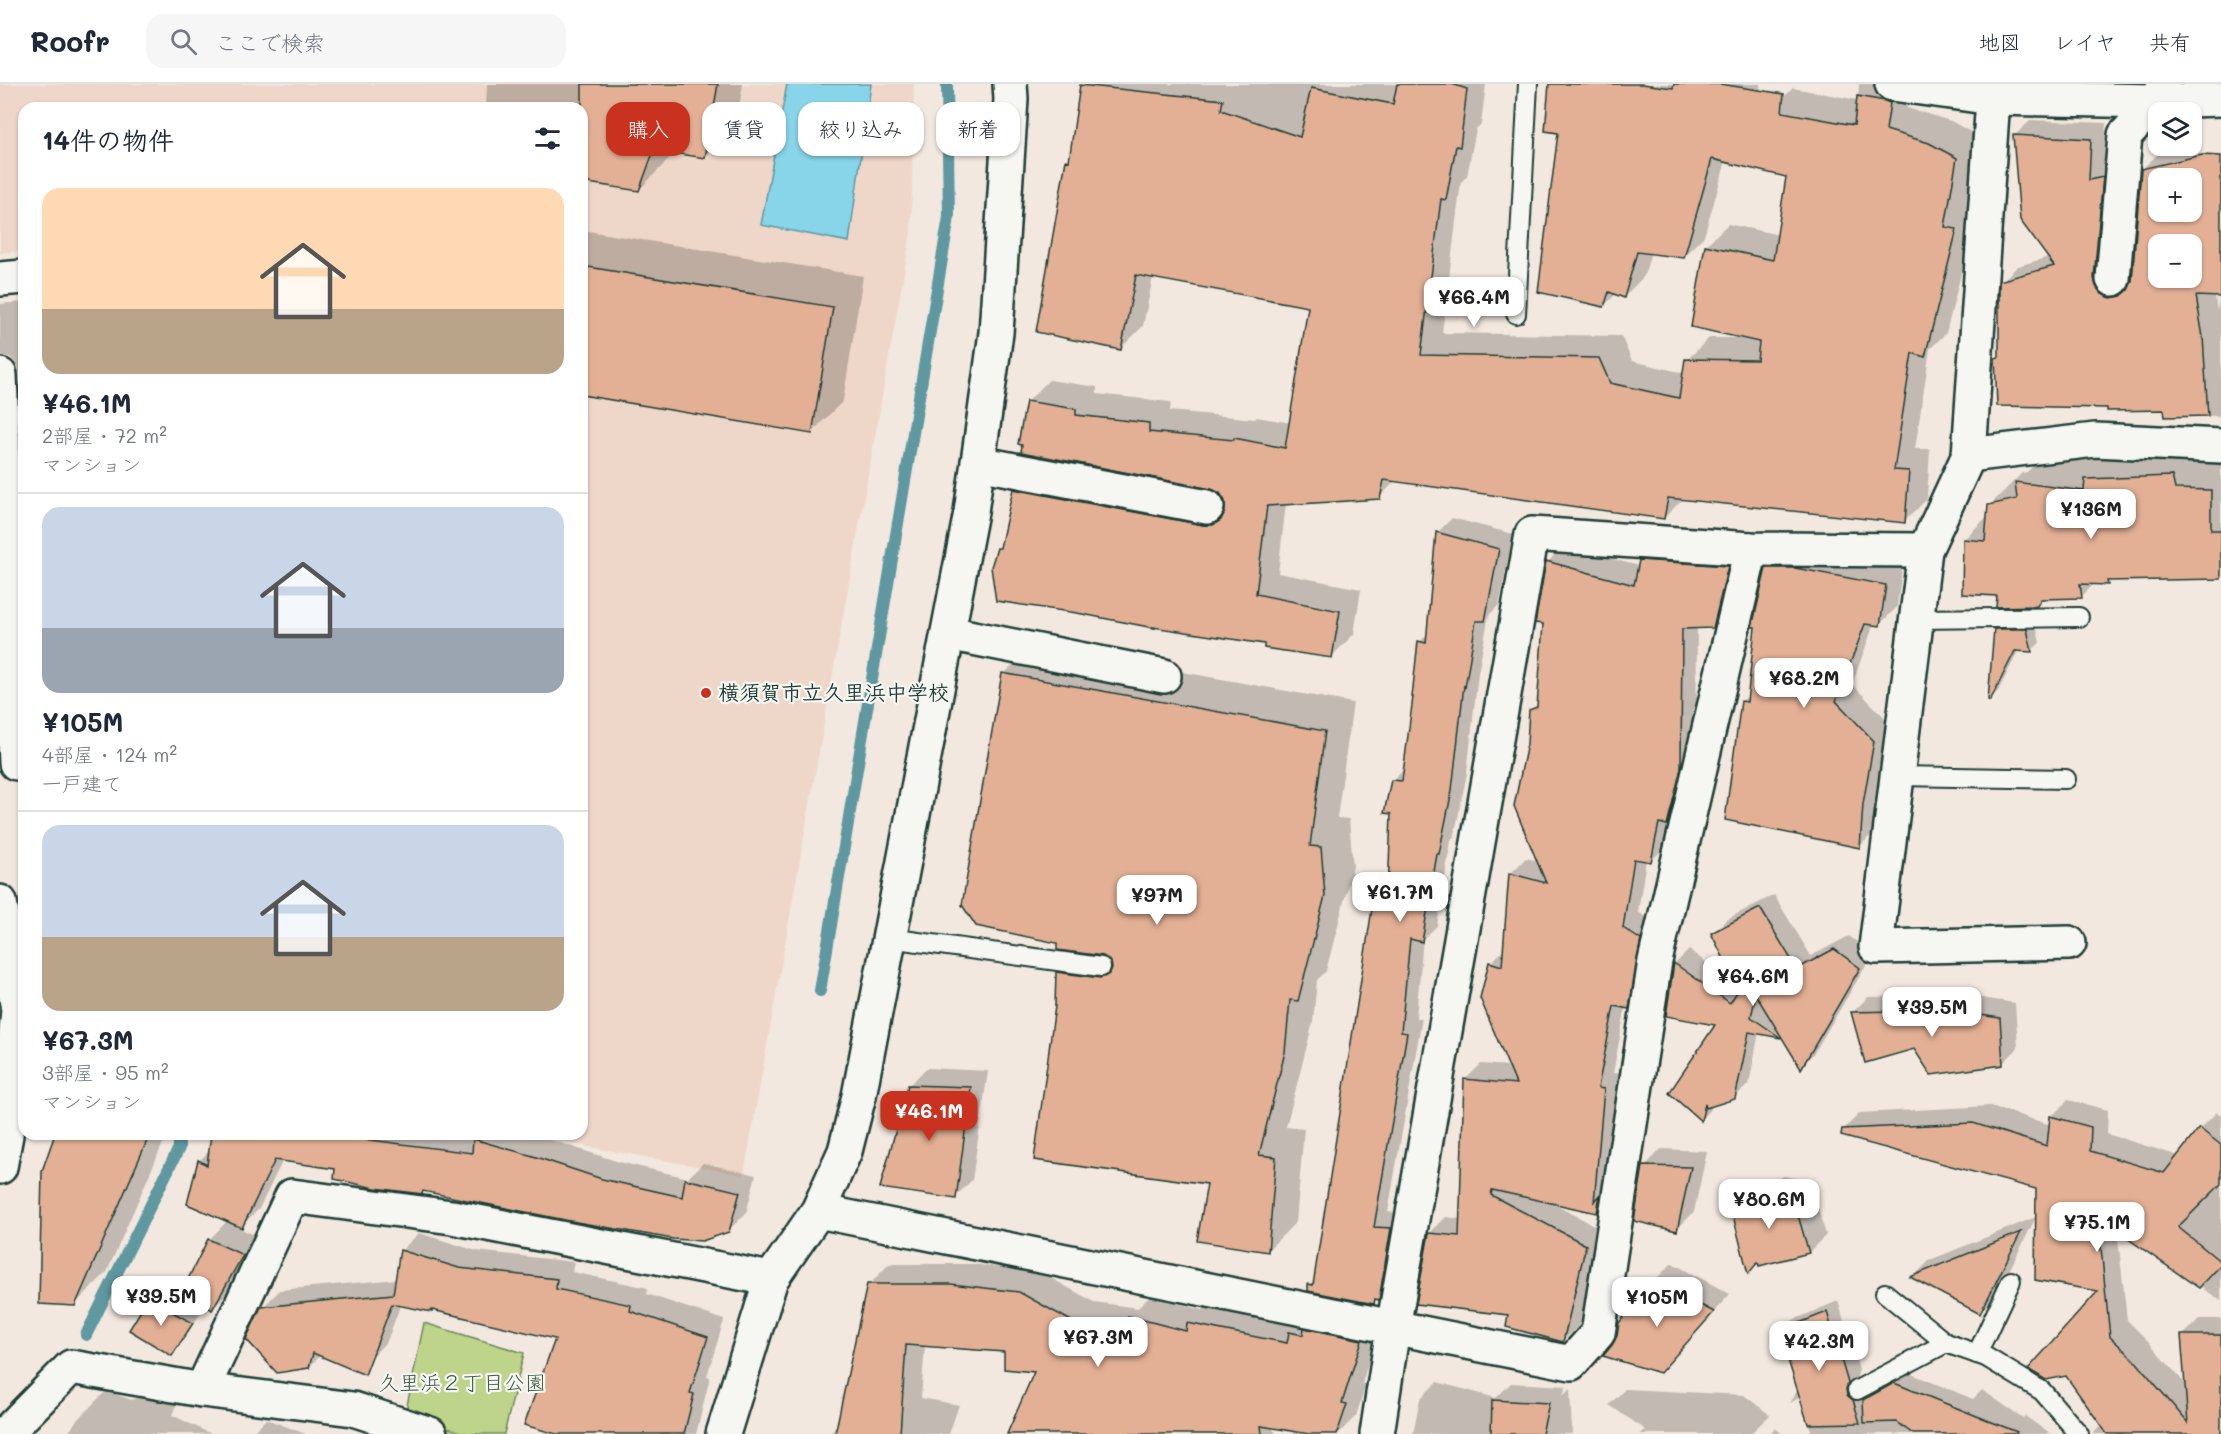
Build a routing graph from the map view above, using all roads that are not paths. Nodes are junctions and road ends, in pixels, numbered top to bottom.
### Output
1 (1010, 84) edge
2 (1528, 84) edge
3 (1892, 84) edge
4 (1931, 87) edge
5 (2161, 92) edge
6 (1993, 98) junction
7 (2221, 99) edge
8 (18, 278) edge
9 (0, 279) edge
10 (2113, 279) dead end
11 (1516, 314) dead end
12 (0, 375) edge
13 (2221, 446) edge
14 (1969, 455) junction
15 (978, 463) junction
16 (1207, 507) dead end
17 (1751, 549) junction
18 (1924, 550) junction
19 (2079, 617) dead end
20 (1916, 619) junction
21 (948, 633) junction
22 (1164, 676) dead end
23 (13, 763) edge
24 (1897, 776) junction
25 (2066, 779) dead end
26 (0, 902) edge
27 (889, 938) junction
28 (2069, 943) dead end
29 (1101, 967) dead end
30 (0, 1167) edge
31 (818, 1211) junction
32 (771, 1279) junction
33 (2011, 1281) dead end
34 (1885, 1293) dead end
35 (1393, 1328) junction
36 (1946, 1343) junction
37 (1977, 1354) junction
38 (202, 1390) junction
39 (1857, 1390) dead end
40 (5, 1434) edge
41 (430, 1434) edge
42 (723, 1434) edge
43 (1377, 1434) edge
44 (2079, 1434) edge

1 - 15 street
2 - 11 lane
3 - 4 street
4 - 6 street
5 - 6 street
5 - 7 street
5 - 10 street
6 - 14 street
8 - 9 street
12 - 23 street
13 - 14 street
14 - 18 street
15 - 16 street
15 - 21 street
17 - 18 street
17 - 35 street
17 - 35 street
18 - 20 street
19 - 20 lane
20 - 24 street
21 - 22 street
21 - 27 street
24 - 25 lane
24 - 28 street
26 - 30 street
27 - 29 lane
27 - 31 street
31 - 32 street
31 - 35 street
32 - 38 street
32 - 42 street
33 - 37 lane
34 - 36 lane
35 - 43 street
36 - 37 lane
36 - 39 lane
37 - 44 lane
38 - 40 street
38 - 41 street

